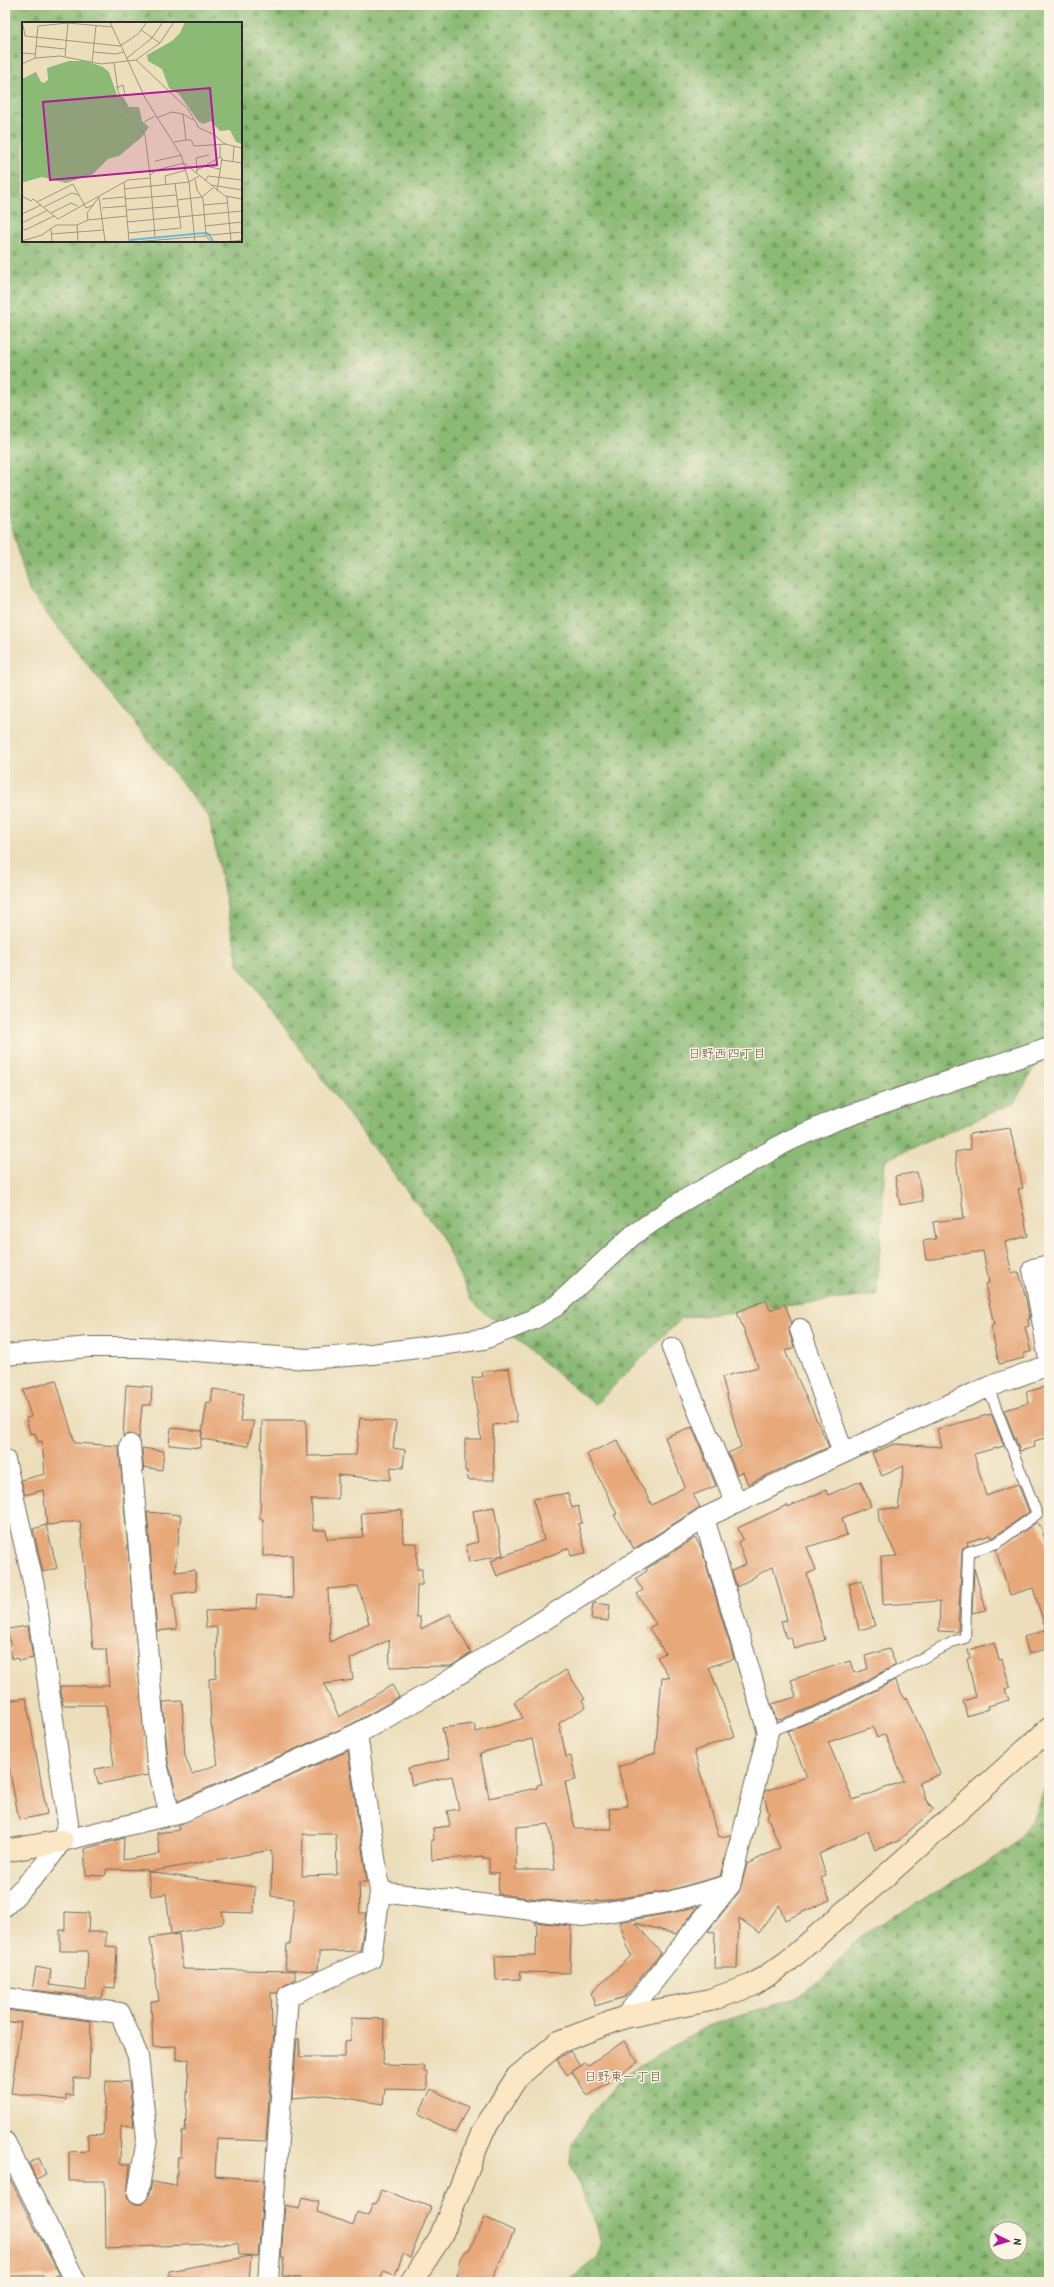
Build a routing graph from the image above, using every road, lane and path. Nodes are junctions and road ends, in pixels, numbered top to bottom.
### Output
1 (1049, 1047) edge
2 (1049, 1266) edge
3 (800, 1329) dead end
4 (672, 1348) dead end
5 (5, 1355) edge
6 (1049, 1359) edge
7 (1049, 1364) edge
8 (988, 1387) junction
9 (130, 1445) dead end
10 (843, 1453) junction
11 (5, 1460) edge
12 (736, 1503) junction
13 (704, 1518) junction
14 (1049, 1729) edge
15 (768, 1732) junction
16 (357, 1734) junction
17 (170, 1815) junction
18 (62, 1841) junction
19 (5, 1852) edge
20 (730, 1885) junction
21 (380, 1892) junction
22 (5, 1906) edge
23 (5, 1998) edge
24 (625, 2016) junction
25 (5, 2142) edge
26 (138, 2194) dead end
27 (76, 2282) edge
28 (268, 2282) edge
29 (411, 2282) edge

1 - 5 street
2 - 6 street
3 - 10 street
4 - 12 street
7 - 8 street
8 - 10 street
8 - 15 lane
9 - 17 street
10 - 12 street
11 - 18 street
12 - 13 street
13 - 15 street
13 - 16 street
14 - 24 street
15 - 20 street
16 - 17 street
16 - 21 street
17 - 18 street
18 - 19 street
18 - 22 street
20 - 21 street
20 - 24 street
21 - 28 street
23 - 26 street
24 - 29 street
25 - 27 street

